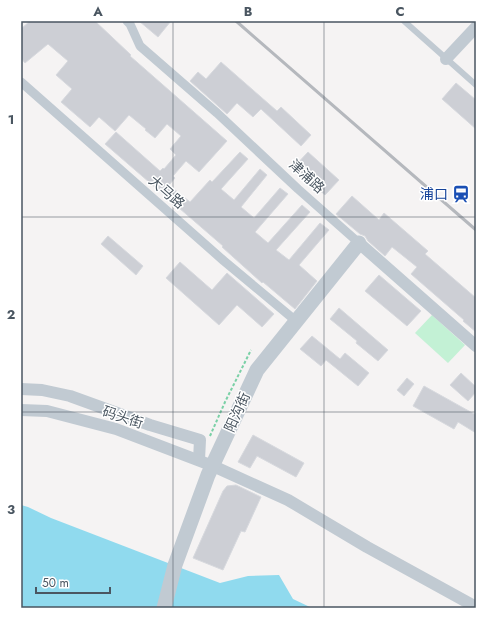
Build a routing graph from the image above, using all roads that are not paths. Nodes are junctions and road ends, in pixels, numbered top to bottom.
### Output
1 (404, 21) edge
2 (130, 22) edge
3 (476, 27) edge
4 (446, 59) junction
5 (21, 82) edge
6 (476, 85) edge
7 (359, 243) junction
8 (296, 321) junction
9 (476, 346) edge
10 (21, 389) edge
11 (21, 410) edge
12 (206, 463) junction
13 (476, 607) edge
14 (164, 608) edge

1 - 4 lane
2 - 7 street, 津浦路
3 - 4 street
4 - 6 lane
5 - 8 street, 大马路
7 - 8 street, 阳沟街
7 - 9 street, 津浦路
8 - 12 street, 阳沟街
10 - 12 street
11 - 12 street, 码头街
12 - 13 street, 码头街
12 - 14 street, 阳沟街

